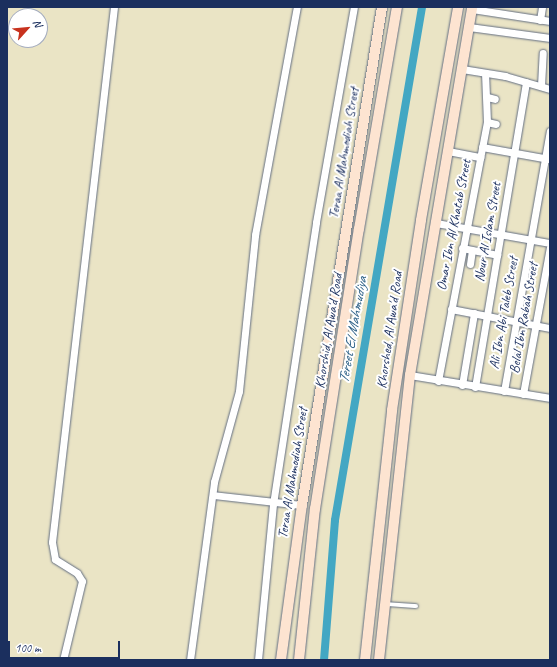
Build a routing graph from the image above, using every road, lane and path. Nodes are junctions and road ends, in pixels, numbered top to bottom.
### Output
1 (114, 7) edge
2 (297, 7) edge
3 (354, 7) edge
4 (382, 7) edge
5 (386, 7) edge
6 (397, 7) edge
7 (458, 7) edge
8 (515, 7) edge
9 (542, 7) edge
10 (470, 8) edge
11 (514, 16) junction
12 (540, 20) junction
13 (550, 21) edge
14 (469, 27) junction
15 (455, 29) junction
16 (550, 38) edge
17 (542, 52) dead end
18 (390, 53) junction
19 (462, 69) junction
20 (485, 73) junction
21 (526, 82) junction
22 (541, 86) junction
23 (550, 89) edge
24 (487, 97) junction
25 (495, 99) dead end
26 (487, 122) junction
27 (496, 124) dead end
28 (550, 131) edge
29 (482, 147) junction
30 (448, 152) junction
31 (514, 153) junction
32 (480, 157) junction
33 (548, 159) edge
34 (436, 223) junction
35 (465, 228) junction
36 (501, 234) junction
37 (531, 240) junction
38 (550, 243) edge
39 (462, 248) junction
40 (550, 248) edge
41 (472, 250) junction
42 (497, 255) junction
43 (470, 264) dead end
44 (451, 309) junction
45 (474, 313) junction
46 (487, 315) junction
47 (516, 321) junction
48 (536, 325) junction
49 (550, 328) edge
50 (410, 375) junction
51 (438, 381) junction
52 (462, 385) junction
53 (475, 387) junction
54 (504, 391) junction
55 (523, 394) junction
56 (550, 398) edge
57 (213, 495) junction
58 (273, 501) junction
59 (302, 505) junction
60 (385, 604) junction
61 (416, 606) dead end
62 (63, 660) edge
63 (190, 660) edge
64 (258, 660) edge
65 (281, 660) edge
66 (299, 660) edge
67 (364, 660) edge
68 (380, 660) edge

1 - 62 street
2 - 57 street
3 - 58 street
4 - 59 main road, Teraa Al Mahmodiah Street
5 - 18 main road
6 - 18 main road, Khorshid, Al Awa'd Road
7 - 15 main road, Khorshed, Al Awa'd Road
8 - 11 street
9 - 12 street
10 - 11 street
10 - 14 main road, Khorshed, Al Awa'd Road
10 - 15 main road
11 - 12 street
12 - 13 street
14 - 16 street
14 - 19 main road, Khorshed, Al Awa'd Road
15 - 67 main road, Khorshed, Al Awa'd Road
17 - 22 street
18 - 66 main road, Khorshid, Al Awa'd Road
19 - 20 street
19 - 30 main road, Khorshed, Al Awa'd Road
20 - 21 street
20 - 24 street, Omar Ibn Al Khatab Street
21 - 22 street
21 - 31 street, Nour Al Islam Street
22 - 23 street
24 - 25 street
24 - 26 street, Omar Ibn Al Khatab Street
26 - 27 street
26 - 29 street, Omar Ibn Al Khatab Street
28 - 33 street, Ali Ibn Abi Taleb Street
29 - 31 street
29 - 32 street, Omar Ibn Al Khatab Street
30 - 32 street
30 - 34 main road, Khorshed, Al Awa'd Road
31 - 33 street
31 - 36 street, Nour Al Islam Street
32 - 35 street, Omar Ibn Al Khatab Street
33 - 37 street, Ali Ibn Abi Taleb Street
34 - 35 street
34 - 50 main road, Khorshed, Al Awa'd Road
35 - 36 street
35 - 39 street, Omar Ibn Al Khatab Street
36 - 37 street
36 - 42 street, Nour Al Islam Street
37 - 38 street
37 - 47 street, Ali Ibn Abi Taleb Street
39 - 41 street
39 - 44 street, Omar Ibn Al Khatab Street
40 - 48 street, Belal Ibn Rabah Street
41 - 42 street
41 - 43 street
42 - 46 street, Nour Al Islam Street
44 - 45 street
44 - 51 street, Omar Ibn Al Khatab Street
45 - 46 street
45 - 52 street
46 - 47 street
46 - 53 street, Nour Al Islam Street
47 - 48 street
47 - 54 street, Ali Ibn Abi Taleb Street
48 - 49 street
48 - 55 street, Belal Ibn Rabah Street
50 - 51 street
50 - 60 main road, Khorshed, Al Awa'd Road
51 - 52 street
52 - 53 street
53 - 54 street
54 - 55 street
55 - 56 street
57 - 58 street
57 - 63 street
58 - 59 street
58 - 64 street
59 - 65 main road, Teraa Al Mahmodiah Street
60 - 61 lane
60 - 68 main road, Khorshed, Al Awa'd Road

